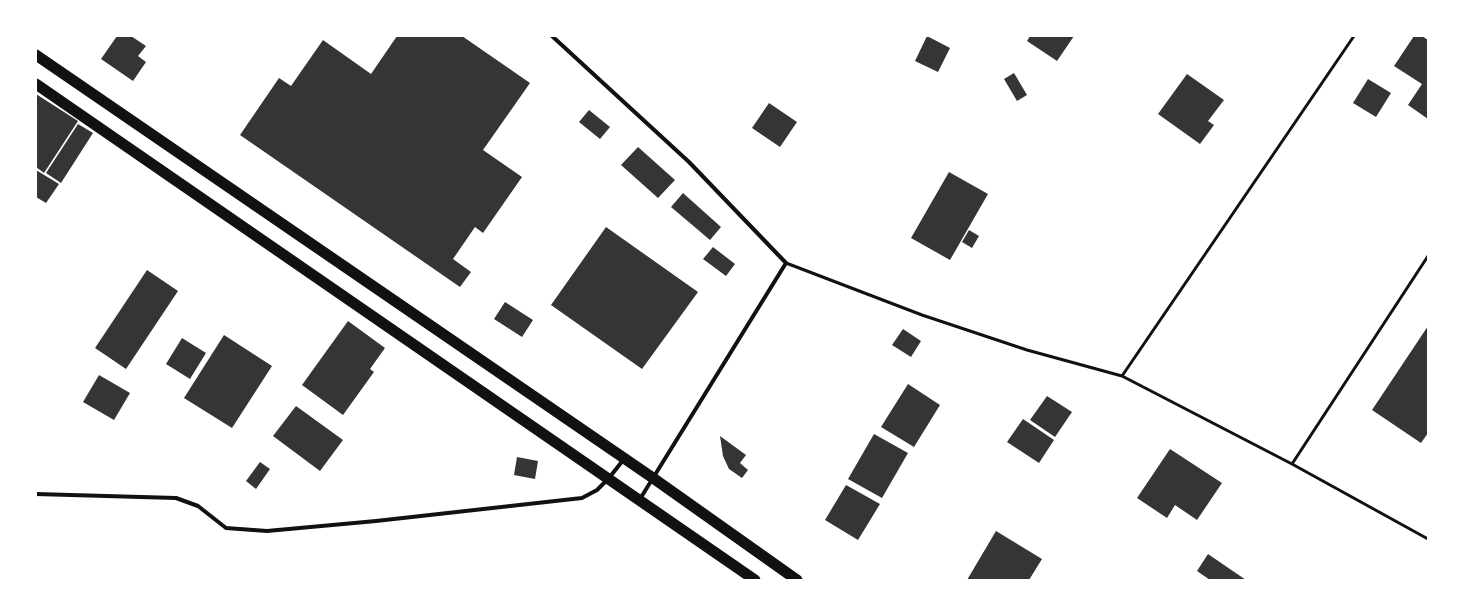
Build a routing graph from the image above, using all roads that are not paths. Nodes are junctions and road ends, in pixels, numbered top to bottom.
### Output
1 (552, 36) edge
2 (1354, 36) edge
3 (36, 55) edge
4 (36, 84) edge
5 (1428, 256) edge
6 (786, 263) junction
7 (1122, 376) junction
8 (624, 459) junction
9 (1292, 464) junction
10 (609, 478) junction
11 (653, 478) junction
12 (36, 494) edge
13 (639, 500) junction
14 (1428, 539) edge
15 (755, 580) edge
16 (797, 580) edge

1 - 6 street
2 - 7 lane
3 - 8 highway
4 - 10 highway
5 - 9 lane
6 - 7 lane
6 - 11 street
7 - 9 lane
8 - 10 street
8 - 11 highway
9 - 14 lane
10 - 12 street
10 - 13 highway
11 - 13 street
11 - 16 highway
13 - 15 highway

